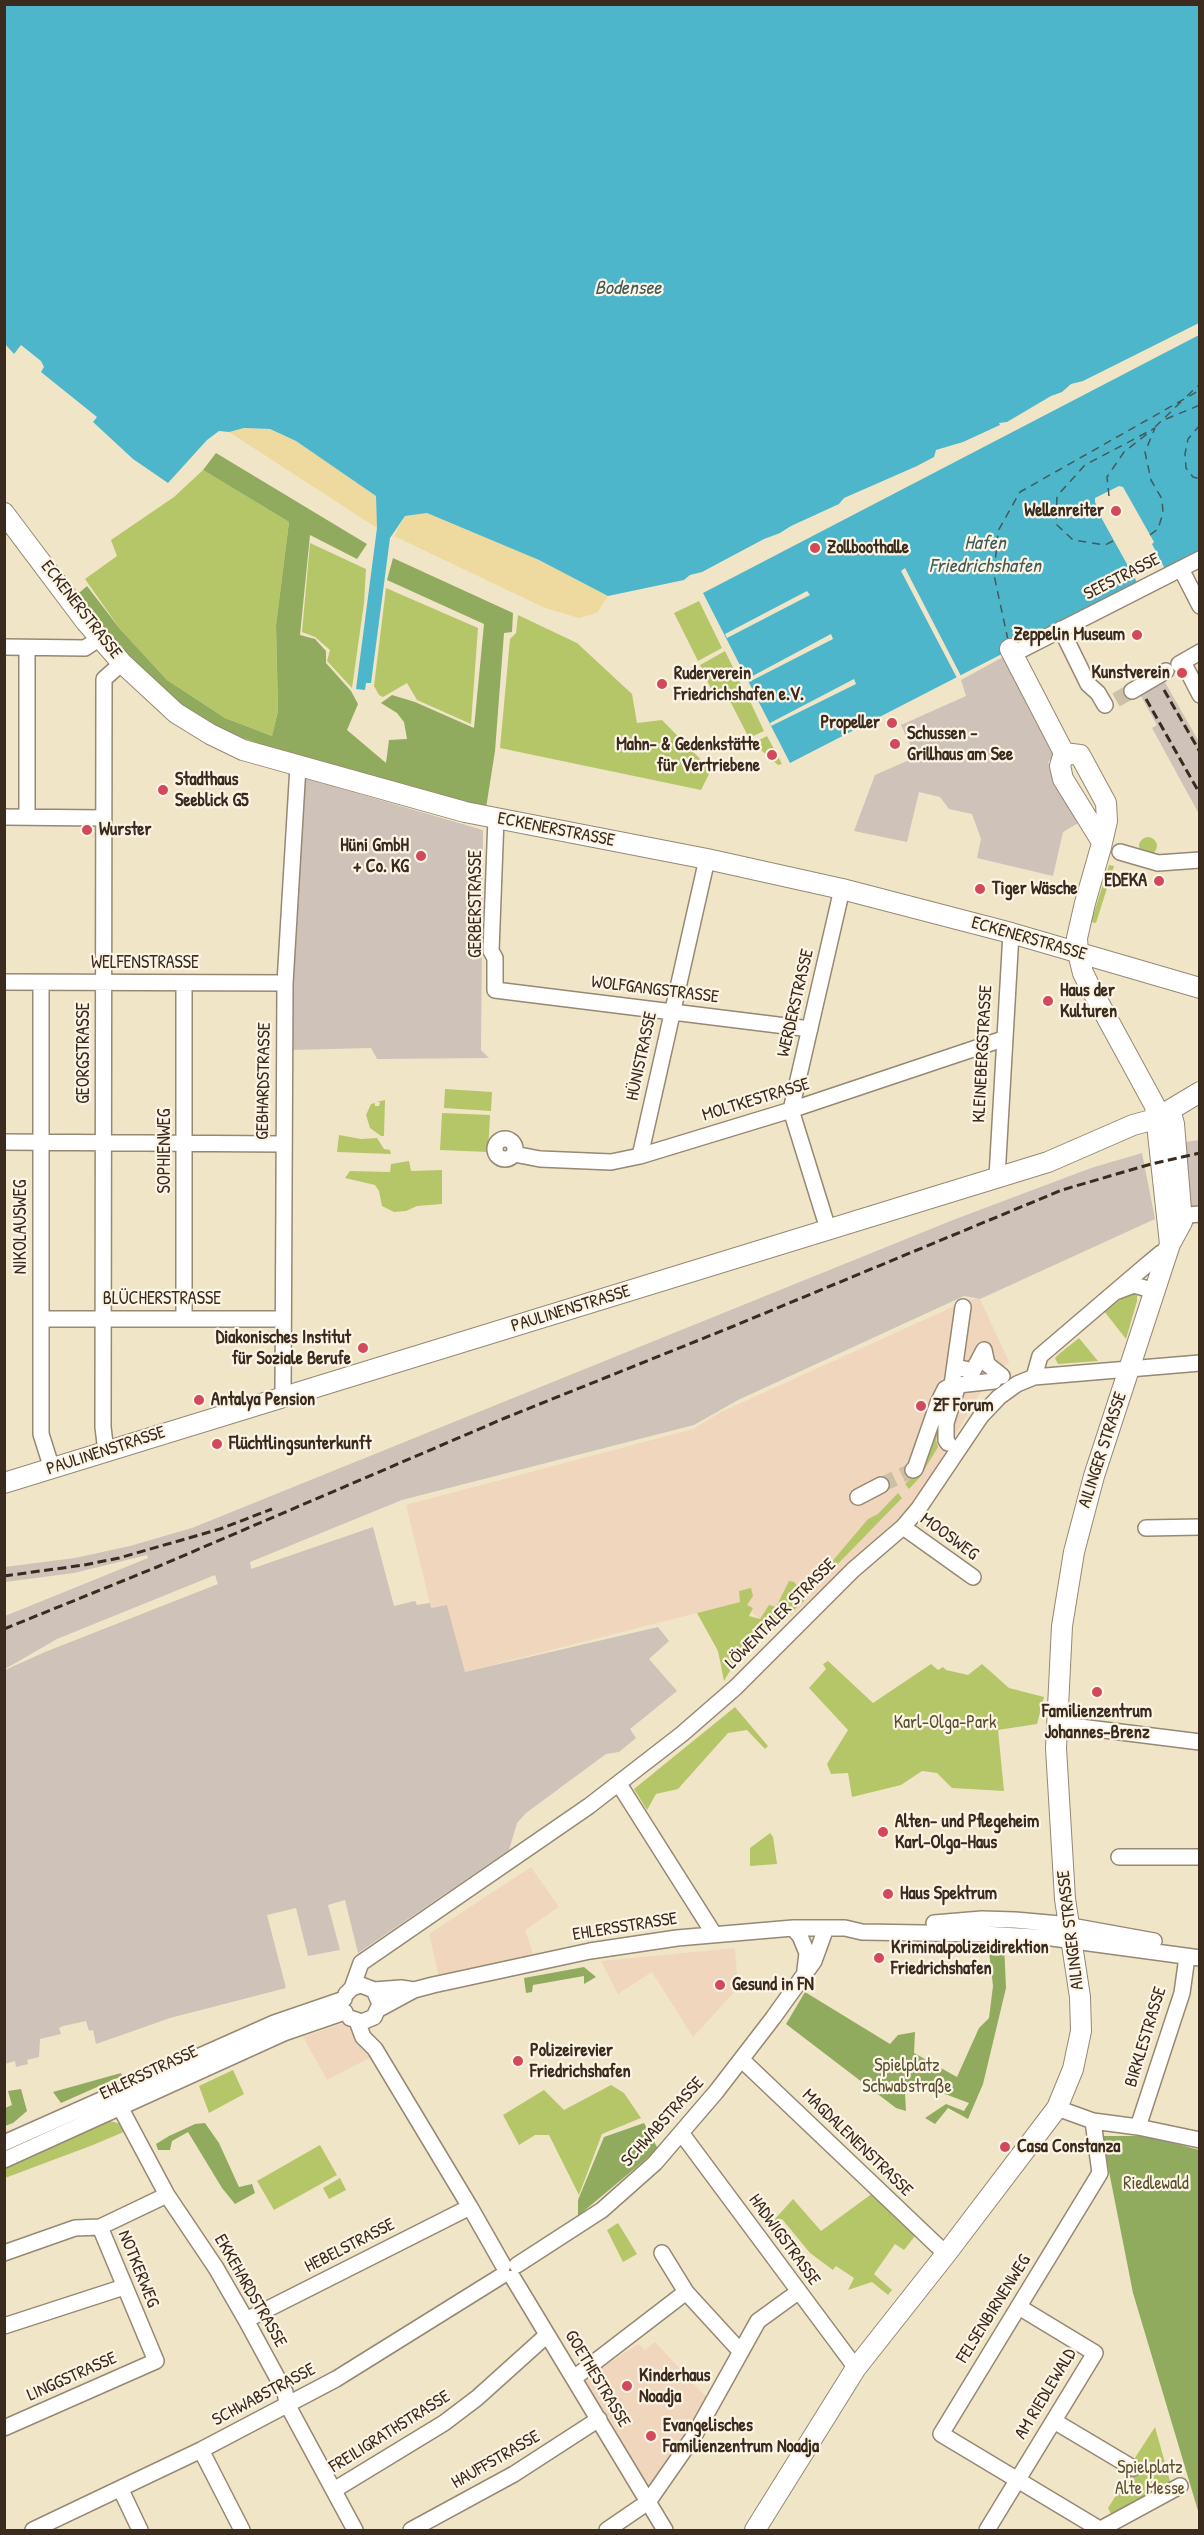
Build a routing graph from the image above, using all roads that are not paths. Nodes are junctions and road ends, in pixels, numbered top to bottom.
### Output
1 (4, 513) edge
2 (1200, 559) edge
3 (1181, 569) junction
4 (1200, 606) edge
5 (1061, 629) junction
6 (100, 638) junction
7 (4, 647) edge
8 (27, 648) junction
9 (1016, 649) joint
10 (1200, 652) edge
11 (122, 663) junction
12 (1176, 666) junction
13 (1132, 691) tunnel mouth
14 (1200, 695) edge
15 (1108, 705) dead end
16 (1064, 753) junction
17 (298, 766) junction
18 (4, 817) edge
19 (27, 817) junction
20 (103, 818) junction
21 (496, 818) junction
22 (1102, 842) junction
23 (1120, 852) dead end
24 (707, 859) junction
25 (1200, 860) edge
26 (842, 889) junction
27 (1011, 933) junction
28 (1078, 953) junction
29 (4, 982) edge
30 (41, 982) junction
31 (285, 982) junction
32 (104, 983) junction
33 (184, 983) junction
34 (1200, 988) edge
35 (495, 990) joint
36 (672, 1012) junction
37 (810, 1029) junction
38 (1003, 1039) junction
39 (1200, 1077) edge
40 (1200, 1092) edge
41 (791, 1110) junction
42 (1160, 1112) junction
43 (4, 1142) edge
44 (40, 1142) junction
45 (103, 1143) junction
46 (184, 1143) junction
47 (283, 1144) junction
48 (514, 1154) dead end
49 (640, 1156) junction
50 (997, 1177) junction
51 (1200, 1214) edge
52 (1182, 1222) junction
53 (828, 1229) junction
54 (1169, 1249) junction
55 (1114, 1292) junction
56 (1155, 1292) junction
57 (963, 1307) dead end
58 (41, 1318) junction
59 (103, 1318) junction
60 (184, 1319) junction
61 (283, 1319) junction
62 (1200, 1364) edge
63 (956, 1367) junction
64 (1129, 1368) junction
65 (1034, 1377) junction
66 (283, 1396) junction
67 (948, 1443) dead end
68 (106, 1452) junction
69 (52, 1469) junction
70 (912, 1470) tunnel mouth
71 (4, 1483) edge
72 (881, 1485) tunnel mouth
73 (858, 1497) dead end
74 (903, 1527) junction
75 (1200, 1527) edge
76 (1146, 1528) dead end
77 (973, 1577) dead end
78 (1056, 1724) junction
79 (1200, 1742) edge
80 (619, 1784) junction
81 (1119, 1857) dead end
82 (1200, 1857) edge
83 (793, 1928) junction
84 (826, 1928) junction
85 (714, 1934) junction
86 (1070, 1934) junction
87 (1195, 1954) edge
88 (805, 1970) junction
89 (414, 1990) junction
90 (356, 1999) junction
91 (377, 2013) junction
92 (375, 2049) junction
93 (742, 2060) junction
94 (120, 2107) junction
95 (1057, 2108) junction
96 (1093, 2121) junction
97 (1138, 2127) junction
98 (682, 2134) junction
99 (1200, 2140) edge
100 (4, 2143) edge
101 (4, 2160) edge
102 (167, 2195) junction
103 (470, 2207) junction
104 (100, 2227) junction
105 (4, 2253) edge
106 (662, 2253) dead end
107 (946, 2254) junction
108 (509, 2269) junction
109 (124, 2287) junction
110 (686, 2292) junction
111 (798, 2292) junction
112 (1018, 2307) junction
113 (246, 2320) junction
114 (4, 2326) edge
115 (548, 2334) junction
116 (741, 2352) junction
117 (156, 2361) joint
118 (855, 2368) junction
119 (574, 2378) junction
120 (286, 2404) junction
121 (599, 2419) junction
122 (1054, 2421) junction
123 (4, 2428) edge
124 (201, 2450) junction
125 (1133, 2468) dead end
126 (1018, 2479) junction
127 (1180, 2486) dead end
128 (121, 2490) junction
129 (334, 2490) junction
130 (648, 2502) junction
131 (34, 2530) edge
132 (140, 2530) edge
133 (242, 2530) edge
134 (355, 2530) edge
135 (411, 2530) edge
136 (607, 2530) edge
137 (665, 2530) edge
138 (755, 2530) edge
139 (987, 2530) edge
140 (1100, 2530) edge

1 - 6 main road, ECKENERSTRASSE
2 - 3 street, SEESTRASSE
3 - 4 street
3 - 5 street, SEESTRASSE
5 - 9 street, SEESTRASSE
5 - 15 street
6 - 8 street
6 - 11 main road, ECKENERSTRASSE
7 - 8 street
8 - 19 street
9 - 16 main road
10 - 12 street
11 - 17 main road, ECKENERSTRASSE
11 - 20 street, GEORGSTRASSE
12 - 13 street
12 - 14 street
16 - 22 main road
16 - 22 main road
17 - 21 main road, ECKENERSTRASSE
17 - 31 street, GEBHARDSTRASSE
18 - 19 street
19 - 20 street
20 - 32 street, GEORGSTRASSE
21 - 24 main road, ECKENERSTRASSE
21 - 35 street, GERBERSTRASSE
22 - 28 main road
23 - 25 street
24 - 26 main road, ECKENERSTRASSE
24 - 36 street, HÜNISTRASSE
26 - 27 main road, ECKENERSTRASSE
26 - 37 street, WERDERSTRASSE
27 - 28 main road, ECKENERSTRASSE
27 - 38 street, KLEINEBERGSTRASSE
28 - 34 main road, ECKENERSTRASSE
28 - 42 main road
29 - 30 street, WELFENSTRASSE
30 - 32 street, WELFENSTRASSE
30 - 44 street, NIKOLAUSWEG
31 - 33 street, WELFENSTRASSE
31 - 47 street, GEBHARDSTRASSE
32 - 33 street, WELFENSTRASSE
32 - 45 street, GEORGSTRASSE
33 - 46 street, SOPHIENWEG
35 - 36 street, WOLFGANGSTRASSE
36 - 37 street, WOLFGANGSTRASSE
36 - 49 street, HÜNISTRASSE
37 - 41 street, WERDERSTRASSE
38 - 41 street, MOLTKESTRASSE
38 - 50 street, KLEINEBERGSTRASSE
39 - 42 main road, PAULINENSTRASSE
40 - 42 main road, PAULINENSTRASSE
41 - 49 street, MOLTKESTRASSE
41 - 53 street
42 - 50 main road, PAULINENSTRASSE
42 - 52 main road
42 - 54 main road, AILINGER STRASSE
43 - 44 street
44 - 45 street
44 - 58 street, NIKOLAUSWEG
45 - 46 street
45 - 59 street, GEORGSTRASSE
46 - 47 street
46 - 60 street, SOPHIENWEG
47 - 61 street, GEBHARDSTRASSE
48 - 49 street, MOLTKESTRASSE
50 - 53 main road, PAULINENSTRASSE
51 - 52 street
52 - 54 main road, AILINGER STRASSE
53 - 66 main road, PAULINENSTRASSE
54 - 55 street
54 - 56 main road, AILINGER STRASSE
55 - 56 street
55 - 65 street
56 - 64 main road, AILINGER STRASSE
57 - 63 street
58 - 59 street, BLÜCHERSTRASSE
58 - 69 street, NIKOLAUSWEG
59 - 60 street, BLÜCHERSTRASSE
59 - 68 street, GEORGSTRASSE
60 - 61 street, BLÜCHERSTRASSE
61 - 66 street, GEBHARDSTRASSE
62 - 64 street
63 - 67 street
63 - 70 street
64 - 65 street
64 - 78 main road, AILINGER STRASSE
65 - 74 street, LÖWENTALER STRASSE
66 - 68 main road, PAULINENSTRASSE
68 - 69 main road, PAULINENSTRASSE
69 - 71 main road, PAULINENSTRASSE
72 - 73 street
74 - 77 street, MOOSWEG
74 - 80 street, LÖWENTALER STRASSE
75 - 76 street
78 - 79 street
78 - 86 main road, AILINGER STRASSE
80 - 85 street
80 - 90 street, LÖWENTALER STRASSE
81 - 82 street
83 - 84 street, EHLERSSTRASSE
83 - 85 street, EHLERSSTRASSE
83 - 88 street
84 - 86 street, EHLERSSTRASSE
84 - 88 street, SCHWABSTRASSE
85 - 89 street, EHLERSSTRASSE
86 - 87 street, EHLERSSTRASSE
86 - 95 main road, AILINGER STRASSE
87 - 97 street, BIRKLESTRASSE
88 - 93 street, SCHWABSTRASSE
89 - 90 street, EHLERSSTRASSE
89 - 91 street, EHLERSSTRASSE
90 - 91 street
90 - 91 street, EHLERSSTRASSE
90 - 92 street, GOETHESTRASSE
90 - 94 street, EHLERSSTRASSE
90 - 100 street, EHLERSSTRASSE
91 - 92 street, GOETHESTRASSE
92 - 103 street, GOETHESTRASSE
93 - 98 street, SCHWABSTRASSE
93 - 107 street, MAGDALENENSTRASSE
94 - 101 street, EHLERSSTRASSE
94 - 102 street, EKKEHARDSTRASSE
95 - 96 street
95 - 107 main road, AILINGER STRASSE
96 - 97 street
96 - 112 street, FELSENBIRNENWEG
97 - 99 street
98 - 108 street, SCHWABSTRASSE
98 - 111 street, HADWIGSTRASSE
102 - 104 street, NOTKERWEG
102 - 113 street, EKKEHARDSTRASSE
103 - 108 street, GOETHESTRASSE
103 - 113 street, HEBELSTRASSE
104 - 105 street
104 - 109 street, NOTKERWEG
106 - 110 street
107 - 118 main road, AILINGER STRASSE
108 - 115 street, GOETHESTRASSE
108 - 120 street, SCHWABSTRASSE
109 - 114 street
109 - 117 street, NOTKERWEG
110 - 116 street
110 - 119 street
111 - 116 street
111 - 118 street, HADWIGSTRASSE
112 - 122 street, AM RIEDLEWALD
112 - 126 street, FELSENBIRNENWEG
113 - 120 street, EKKEHARDSTRASSE
115 - 119 street, GOETHESTRASSE
115 - 129 street, FREILIGRATHSTRASSE
116 - 130 street
117 - 123 street, LINGGSTRASSE
118 - 138 main road, AILINGER STRASSE
119 - 121 street, GOETHESTRASSE
120 - 124 street, SCHWABSTRASSE
120 - 129 street, EKKEHARDSTRASSE
121 - 130 street, GOETHESTRASSE
121 - 135 street, HAUFFSTRASSE
122 - 125 street
122 - 126 street, AM RIEDLEWALD
124 - 128 street, SCHWABSTRASSE
124 - 133 street
126 - 139 street, AM RIEDLEWALD
126 - 140 street
127 - 140 street
128 - 131 street, SCHWABSTRASSE
128 - 132 street
129 - 134 street, EKKEHARDSTRASSE
130 - 136 street
130 - 137 street, GOETHESTRASSE

